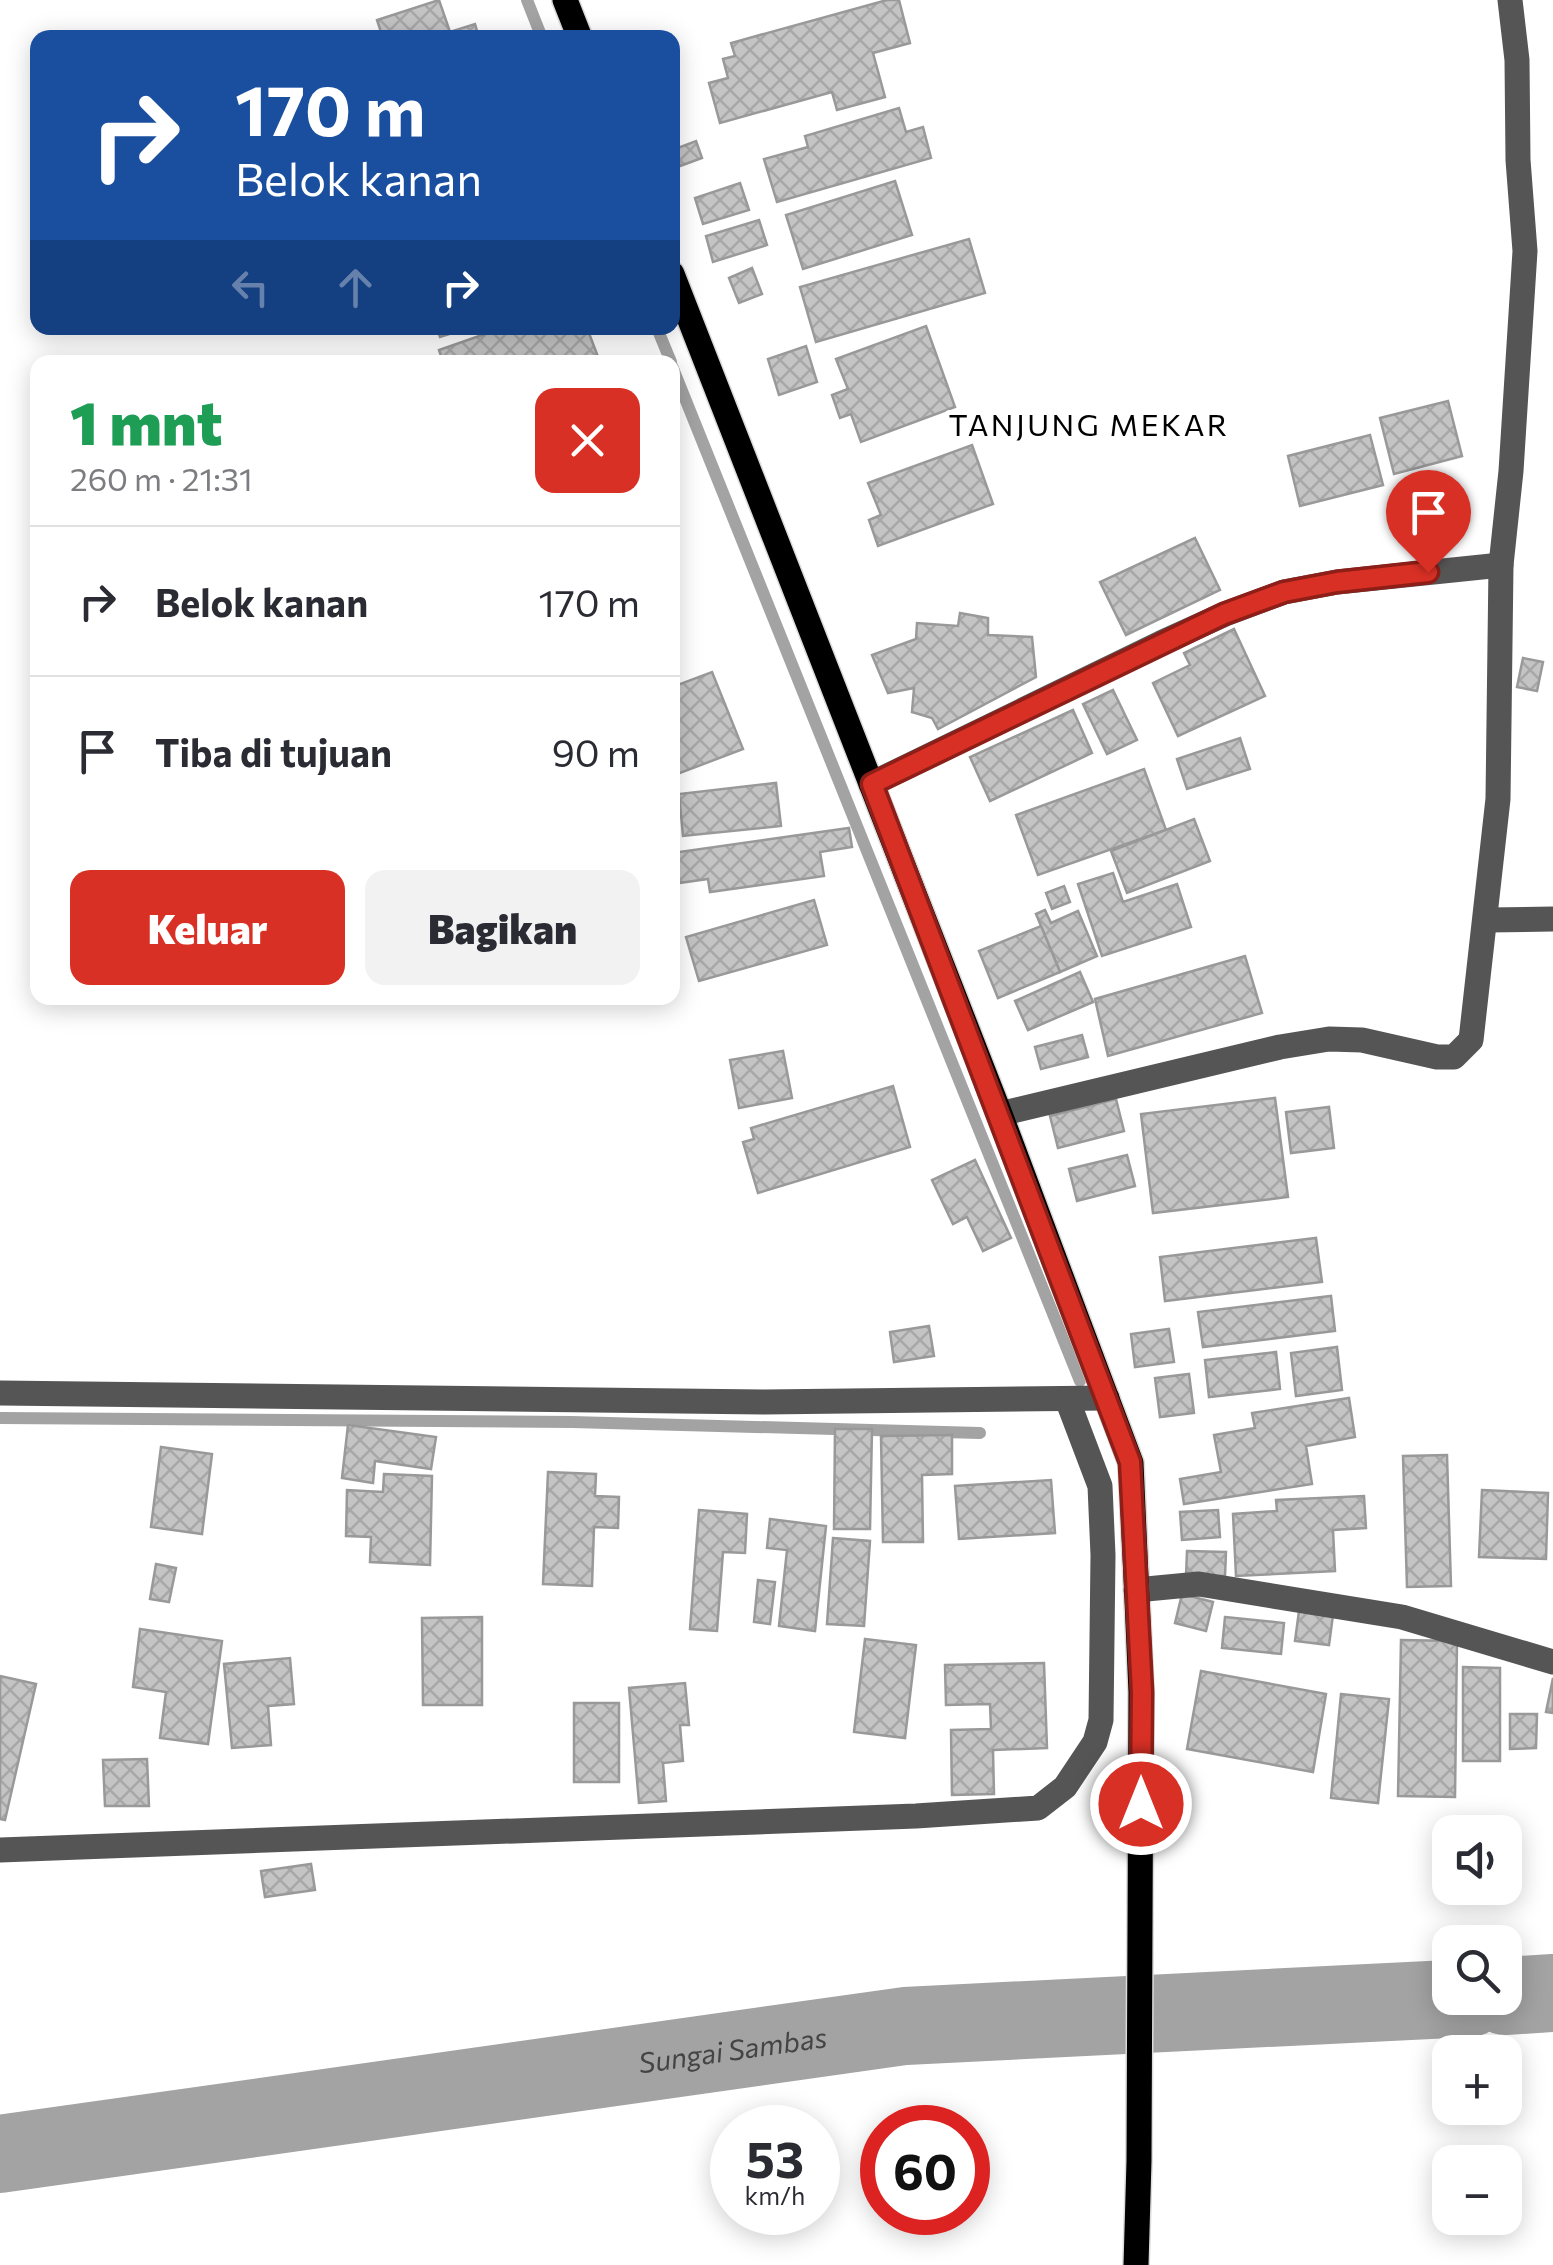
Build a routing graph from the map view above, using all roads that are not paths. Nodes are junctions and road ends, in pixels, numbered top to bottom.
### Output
1 (565, 0) edge
2 (1510, 0) edge
3 (577, 30) edge
4 (680, 294) edge
5 (1501, 565) junction
6 (872, 784) junction
7 (1553, 919) edge
8 (1487, 920) junction
9 (1000, 1114) junction
10 (0, 1394) edge
11 (1107, 1398) junction
12 (1067, 1399) junction
13 (1136, 1590) junction
14 (1553, 1662) edge
15 (0, 1850) edge
16 (1136, 2265) edge

1 - 3 main road
2 - 5 street
4 - 6 main road
5 - 6 street
5 - 8 street
6 - 9 main road
7 - 8 street
8 - 9 street
9 - 11 main road
10 - 12 street
11 - 12 street
11 - 13 main road
12 - 15 street
13 - 14 street
13 - 16 main road

